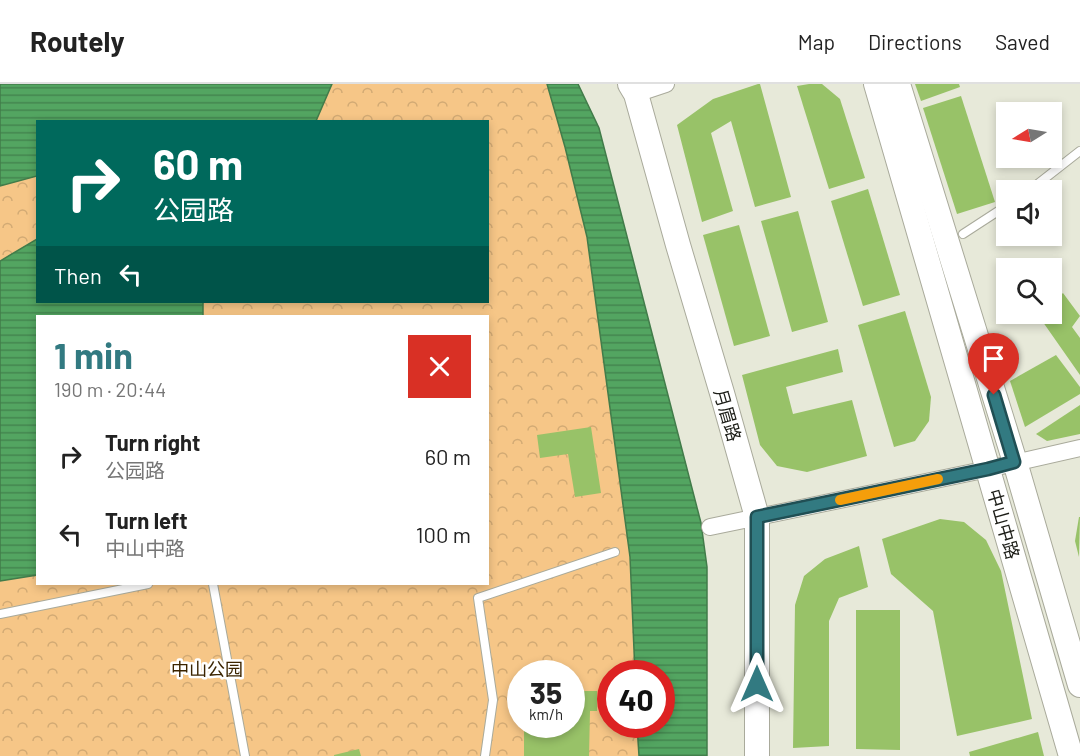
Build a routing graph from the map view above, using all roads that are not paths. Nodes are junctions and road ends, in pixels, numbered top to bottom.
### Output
1 (666, 84) edge
2 (876, 84) edge
3 (898, 84) edge
4 (633, 89) edge
5 (1080, 151) edge
6 (1043, 180) edge
7 (996, 213) edge
8 (963, 234) dead end
9 (1080, 448) edge
10 (1014, 462) junction
11 (988, 469) junction
12 (757, 517) junction
13 (710, 527) dead end
14 (615, 552) dead end
15 (143, 585) edge
16 (213, 585) edge
17 (0, 614) edge
18 (1079, 678) edge
19 (245, 756) edge
20 (485, 756) edge
21 (757, 756) edge
22 (1071, 756) edge

1 - 4 street
2 - 11 main road, 中山中路
3 - 10 main road, 中山中路
4 - 12 main road, 月眉路
5 - 6 lane
7 - 8 lane
9 - 10 street
10 - 11 street
10 - 18 main road, 中山中路
11 - 12 street
11 - 22 main road, 中山中路
12 - 13 street
12 - 21 main road, 月眉路
14 - 20 lane
15 - 17 lane
16 - 19 lane

